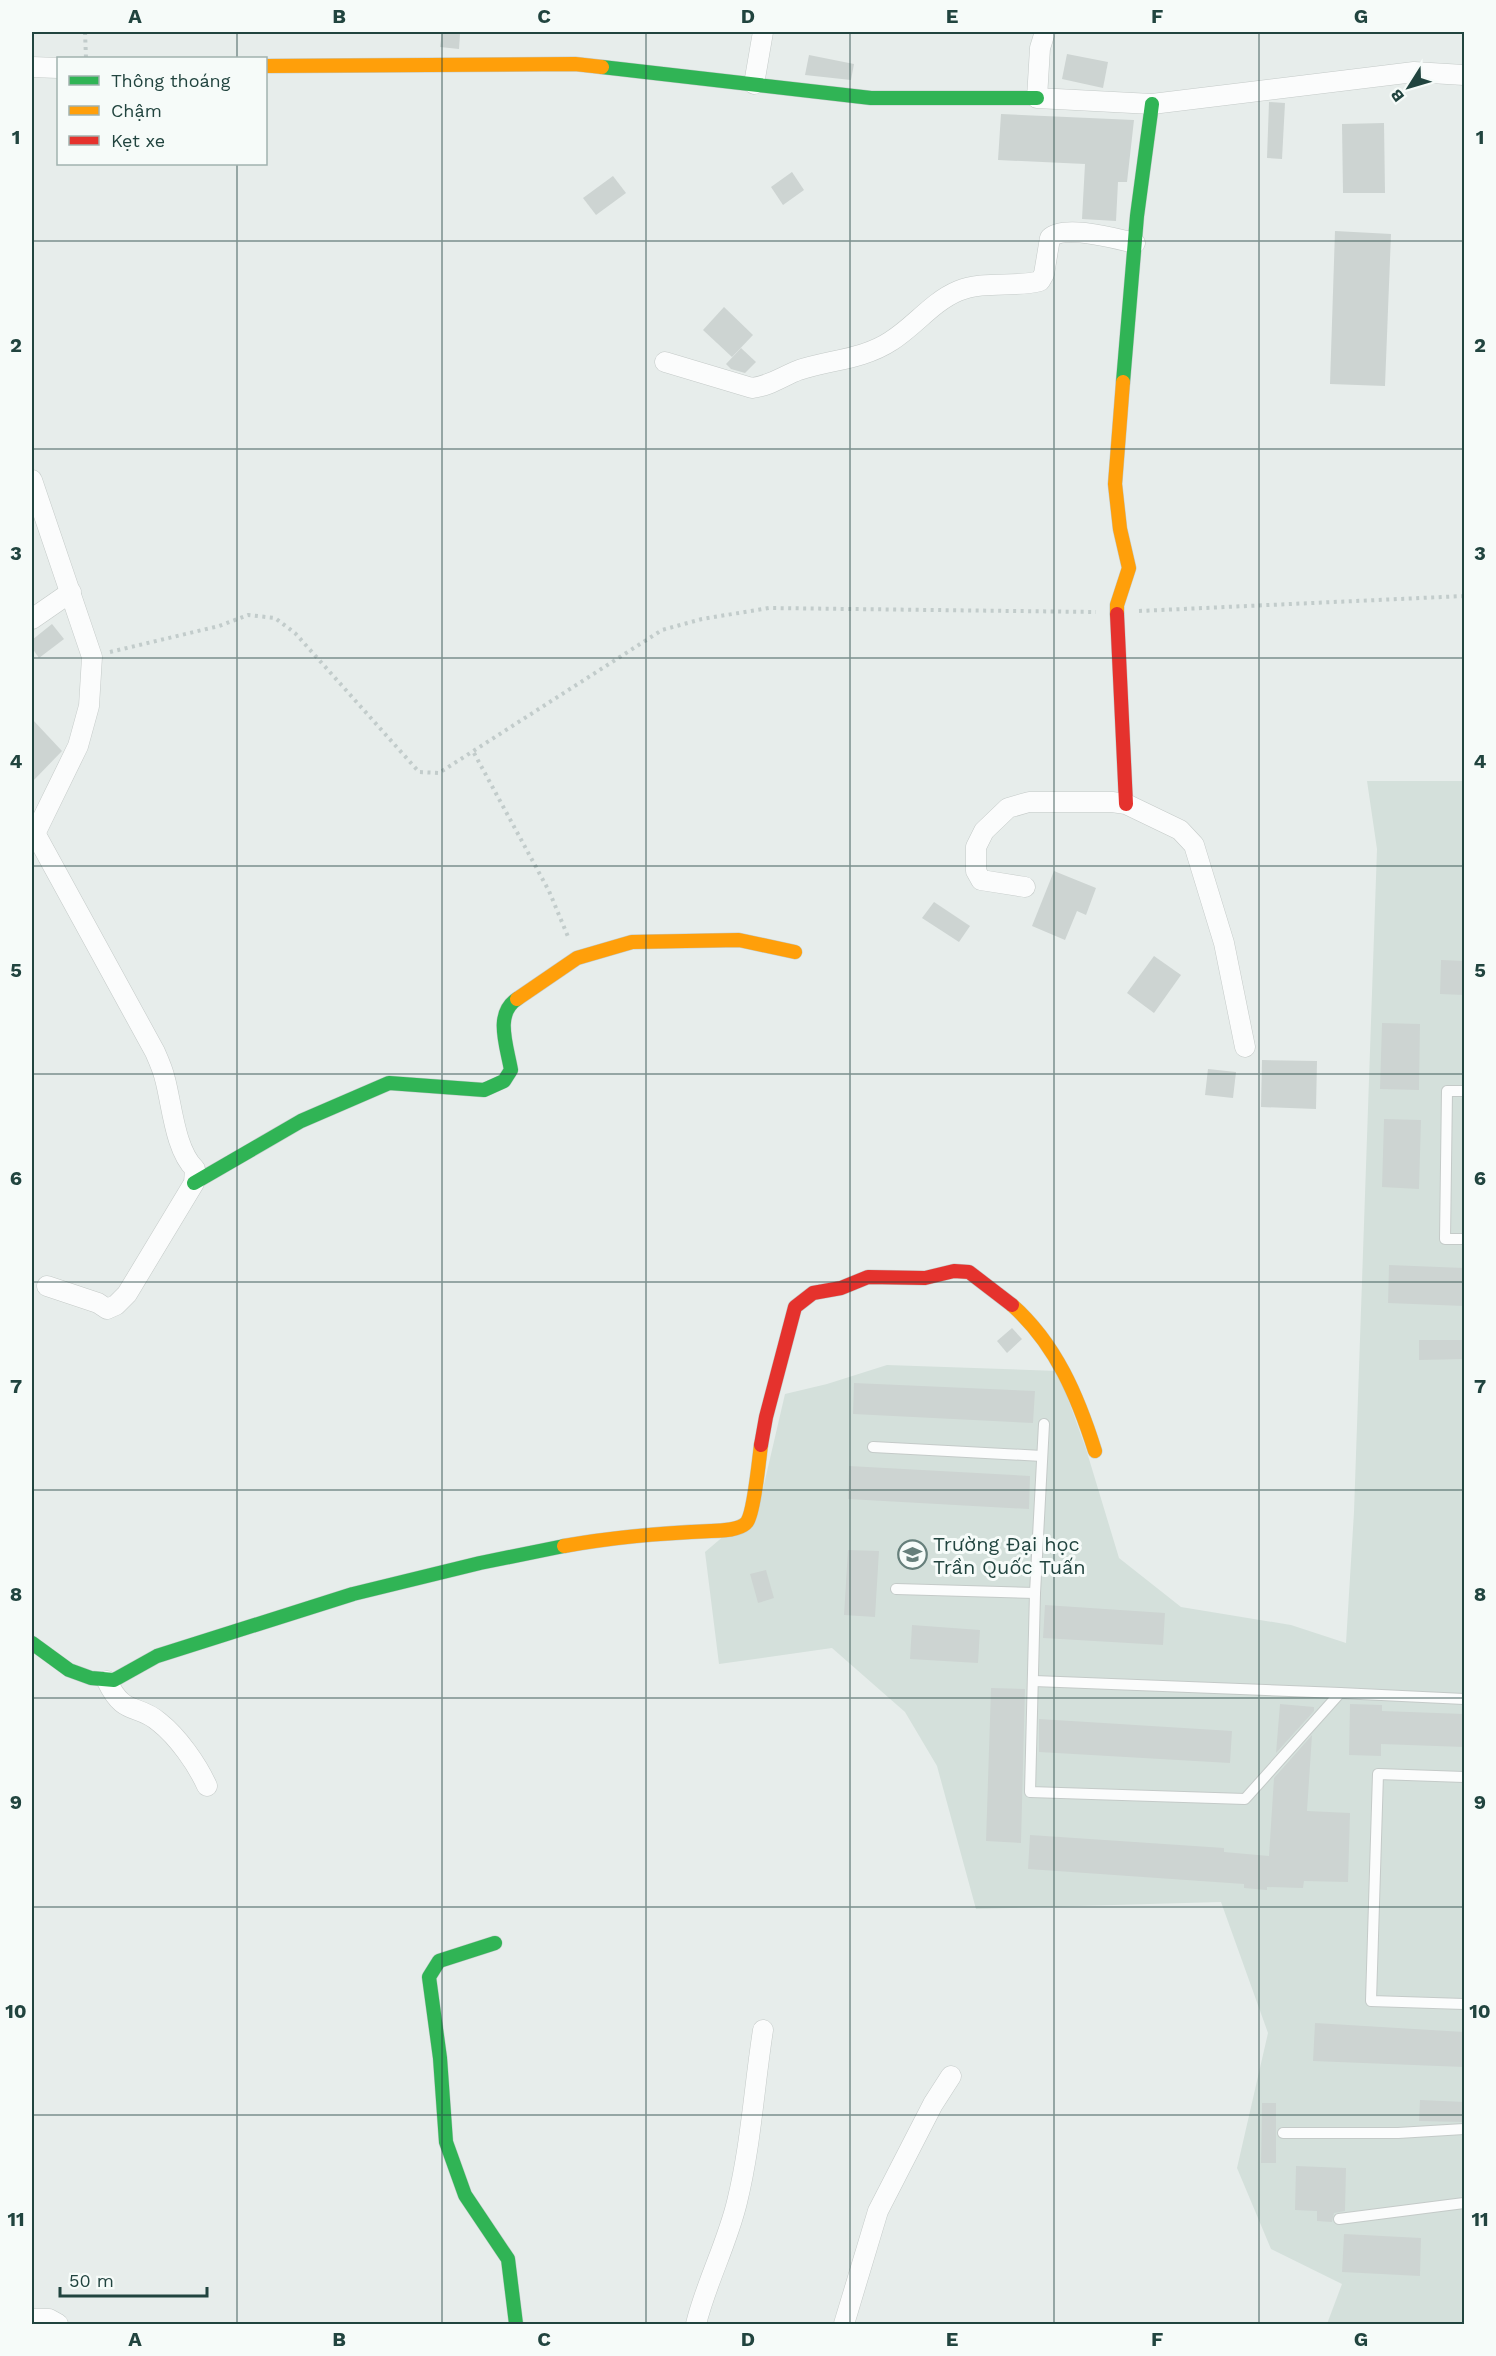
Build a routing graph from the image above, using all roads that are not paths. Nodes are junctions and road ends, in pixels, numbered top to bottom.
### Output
1 (763, 32) edge
2 (1045, 32) edge
3 (267, 66) edge
4 (32, 67) edge
5 (57, 68) edge
6 (1464, 75) edge
7 (754, 84) junction
8 (1037, 98) junction
9 (1152, 104) junction
10 (1135, 243) junction
11 (664, 362) dead end
12 (32, 481) edge
13 (71, 592) junction
14 (32, 619) edge
15 (1126, 804) junction
16 (33, 836) edge
17 (1025, 887) dead end
18 (795, 952) dead end
19 (1245, 1047) dead end
20 (1464, 1091) edge
21 (194, 1183) junction
22 (1464, 1239) edge
23 (47, 1286) dead end
24 (1044, 1424) dead end
25 (873, 1447) dead end
26 (1095, 1451) dead end
27 (1042, 1456) junction
28 (896, 1589) dead end
29 (1035, 1593) junction
30 (32, 1643) edge
31 (107, 1681) junction
32 (1034, 1681) junction
33 (1340, 1693) junction
34 (1464, 1699) edge
35 (1464, 1777) edge
36 (207, 1786) dead end
37 (495, 1943) dead end
38 (1464, 2004) edge
39 (764, 2030) dead end
40 (951, 2076) dead end
41 (1464, 2128) edge
42 (1283, 2133) dead end
43 (1464, 2203) edge
44 (1339, 2219) dead end
45 (32, 2319) edge
46 (58, 2325) edge
47 (516, 2325) edge
48 (696, 2325) edge
49 (844, 2325) edge

1 - 7 street
2 - 8 street
3 - 7 street
4 - 5 street
6 - 9 street
7 - 8 street
8 - 9 street
9 - 10 street
10 - 11 street
10 - 15 street
12 - 13 street
13 - 14 street
13 - 16 street
15 - 17 street
15 - 19 street
16 - 21 street
18 - 21 street
20 - 22 lane
21 - 23 street
24 - 27 lane
25 - 27 lane
26 - 31 street
27 - 29 lane
28 - 29 lane
29 - 32 lane
30 - 31 street
31 - 36 street
32 - 33 lane
32 - 33 lane
33 - 34 lane
35 - 38 lane
37 - 47 street
39 - 48 street
40 - 49 street
41 - 42 lane
43 - 44 lane
45 - 46 street

